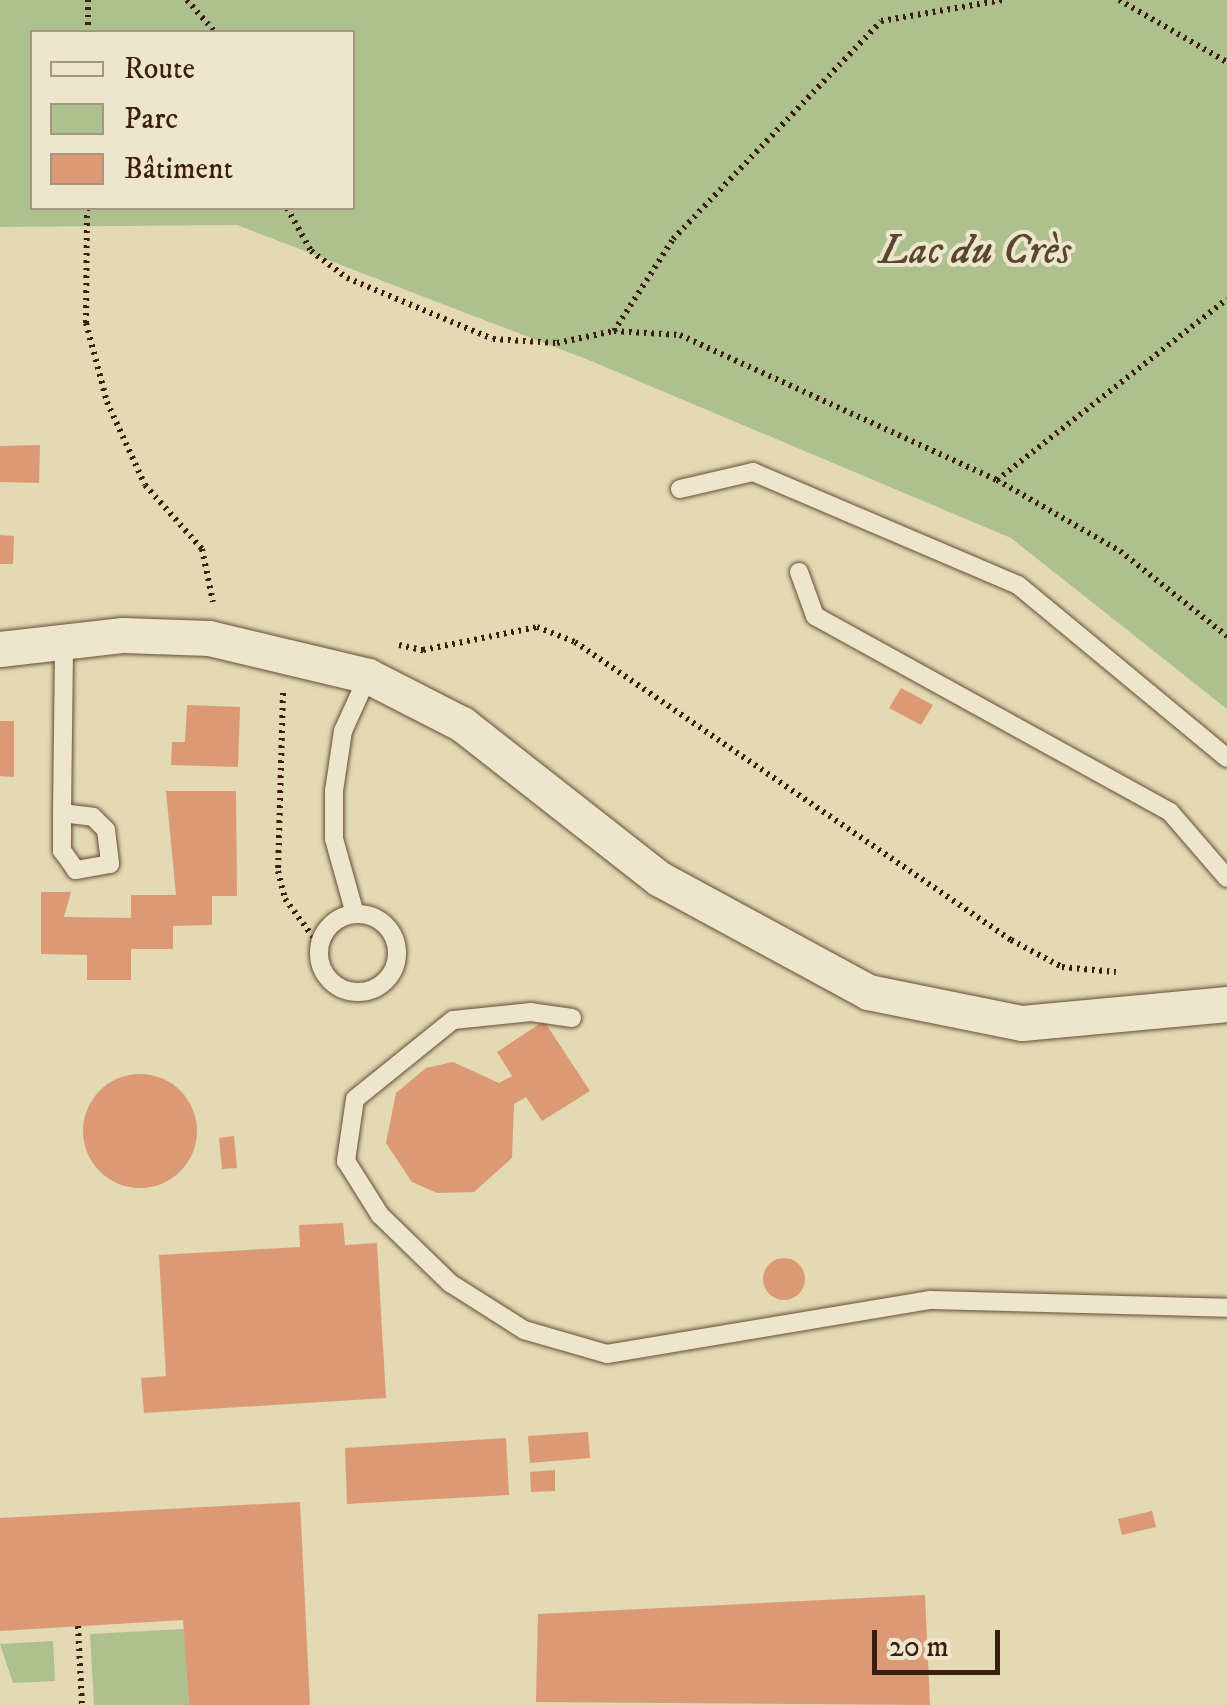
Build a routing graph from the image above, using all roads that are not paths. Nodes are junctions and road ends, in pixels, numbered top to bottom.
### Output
1 (680, 489) dead end
2 (799, 572) dead end
3 (64, 640) junction
4 (0, 650) edge
5 (368, 676) junction
6 (1227, 758) edge
7 (62, 813) dead end
8 (1227, 878) edge
9 (355, 914) junction
10 (1227, 1004) edge
11 (572, 1018) dead end
12 (1227, 1308) edge

1 - 6 lane
2 - 8 lane
3 - 4 street
3 - 5 street
3 - 7 lane
5 - 9 lane
5 - 10 street
9 - 9 lane
11 - 12 lane

